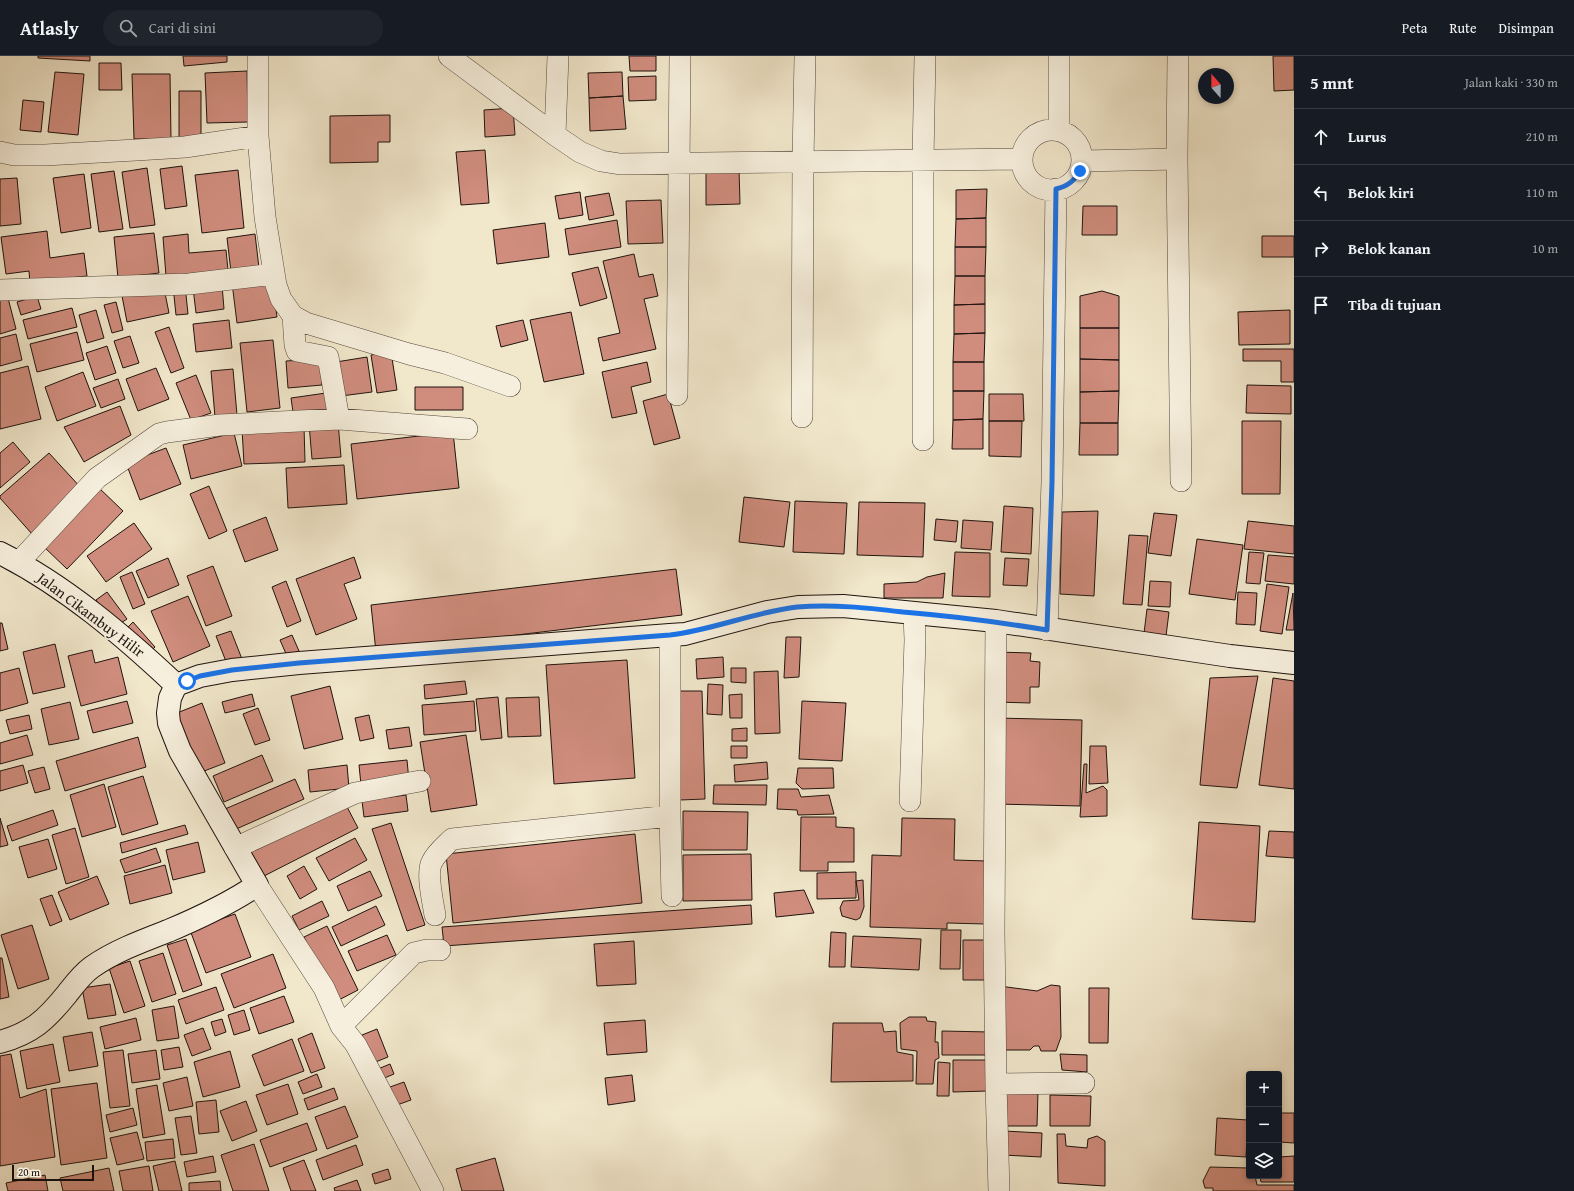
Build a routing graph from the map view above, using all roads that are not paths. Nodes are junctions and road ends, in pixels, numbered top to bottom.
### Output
1 (258, 56) edge
2 (449, 56) edge
3 (558, 56) edge
4 (680, 56) edge
5 (805, 56) edge
6 (925, 56) edge
7 (1059, 56) edge
8 (1178, 56) edge
9 (1059, 131) junction
10 (555, 135) junction
11 (258, 136) junction
12 (0, 152) edge
13 (1022, 159) junction
14 (1177, 159) junction
15 (923, 160) junction
16 (803, 161) junction
17 (1083, 161) junction
18 (678, 163) junction
19 (1056, 189) junction
20 (274, 274) junction
21 (0, 290) edge
22 (293, 316) junction
23 (510, 386) dead end
24 (677, 395) dead end
25 (802, 417) dead end
26 (339, 419) junction
27 (466, 429) dead end
28 (923, 440) dead end
29 (1182, 481) dead end
30 (9, 558) edge
31 (914, 613) junction
32 (996, 622) junction
33 (1047, 630) junction
34 (670, 635) junction
35 (1294, 663) edge
36 (176, 685) junction
37 (420, 781) dead end
38 (910, 801) dead end
39 (670, 816) junction
40 (235, 848) junction
41 (257, 885) junction
42 (672, 896) dead end
43 (435, 915) dead end
44 (440, 950) dead end
45 (341, 1026) junction
46 (0, 1042) edge
47 (1084, 1083) dead end
48 (996, 1084) junction
49 (433, 1191) edge
50 (999, 1191) edge

1 - 11 street
2 - 10 street
3 - 10 street
4 - 18 street
5 - 16 street
6 - 15 street
7 - 9 street
8 - 14 street
9 - 13 street
9 - 17 street
10 - 18 street
11 - 12 street
11 - 20 street
13 - 15 street
13 - 19 street
14 - 17 street
14 - 29 street
15 - 16 street
15 - 28 street
16 - 18 street
16 - 25 street
17 - 19 street
18 - 24 street
19 - 33 street
20 - 21 street
20 - 22 street
22 - 23 street
22 - 26 street
26 - 27 street
26 - 30 street
30 - 36 street, Jalan Cikambuy Hilir
31 - 32 street
31 - 34 street
31 - 38 street
32 - 33 street
32 - 48 street
33 - 35 street
34 - 36 street
34 - 39 street
36 - 40 street
37 - 40 street
39 - 42 street
39 - 43 street
40 - 41 street
41 - 45 street
41 - 46 street
44 - 45 street
45 - 49 street
47 - 48 street
48 - 50 street

